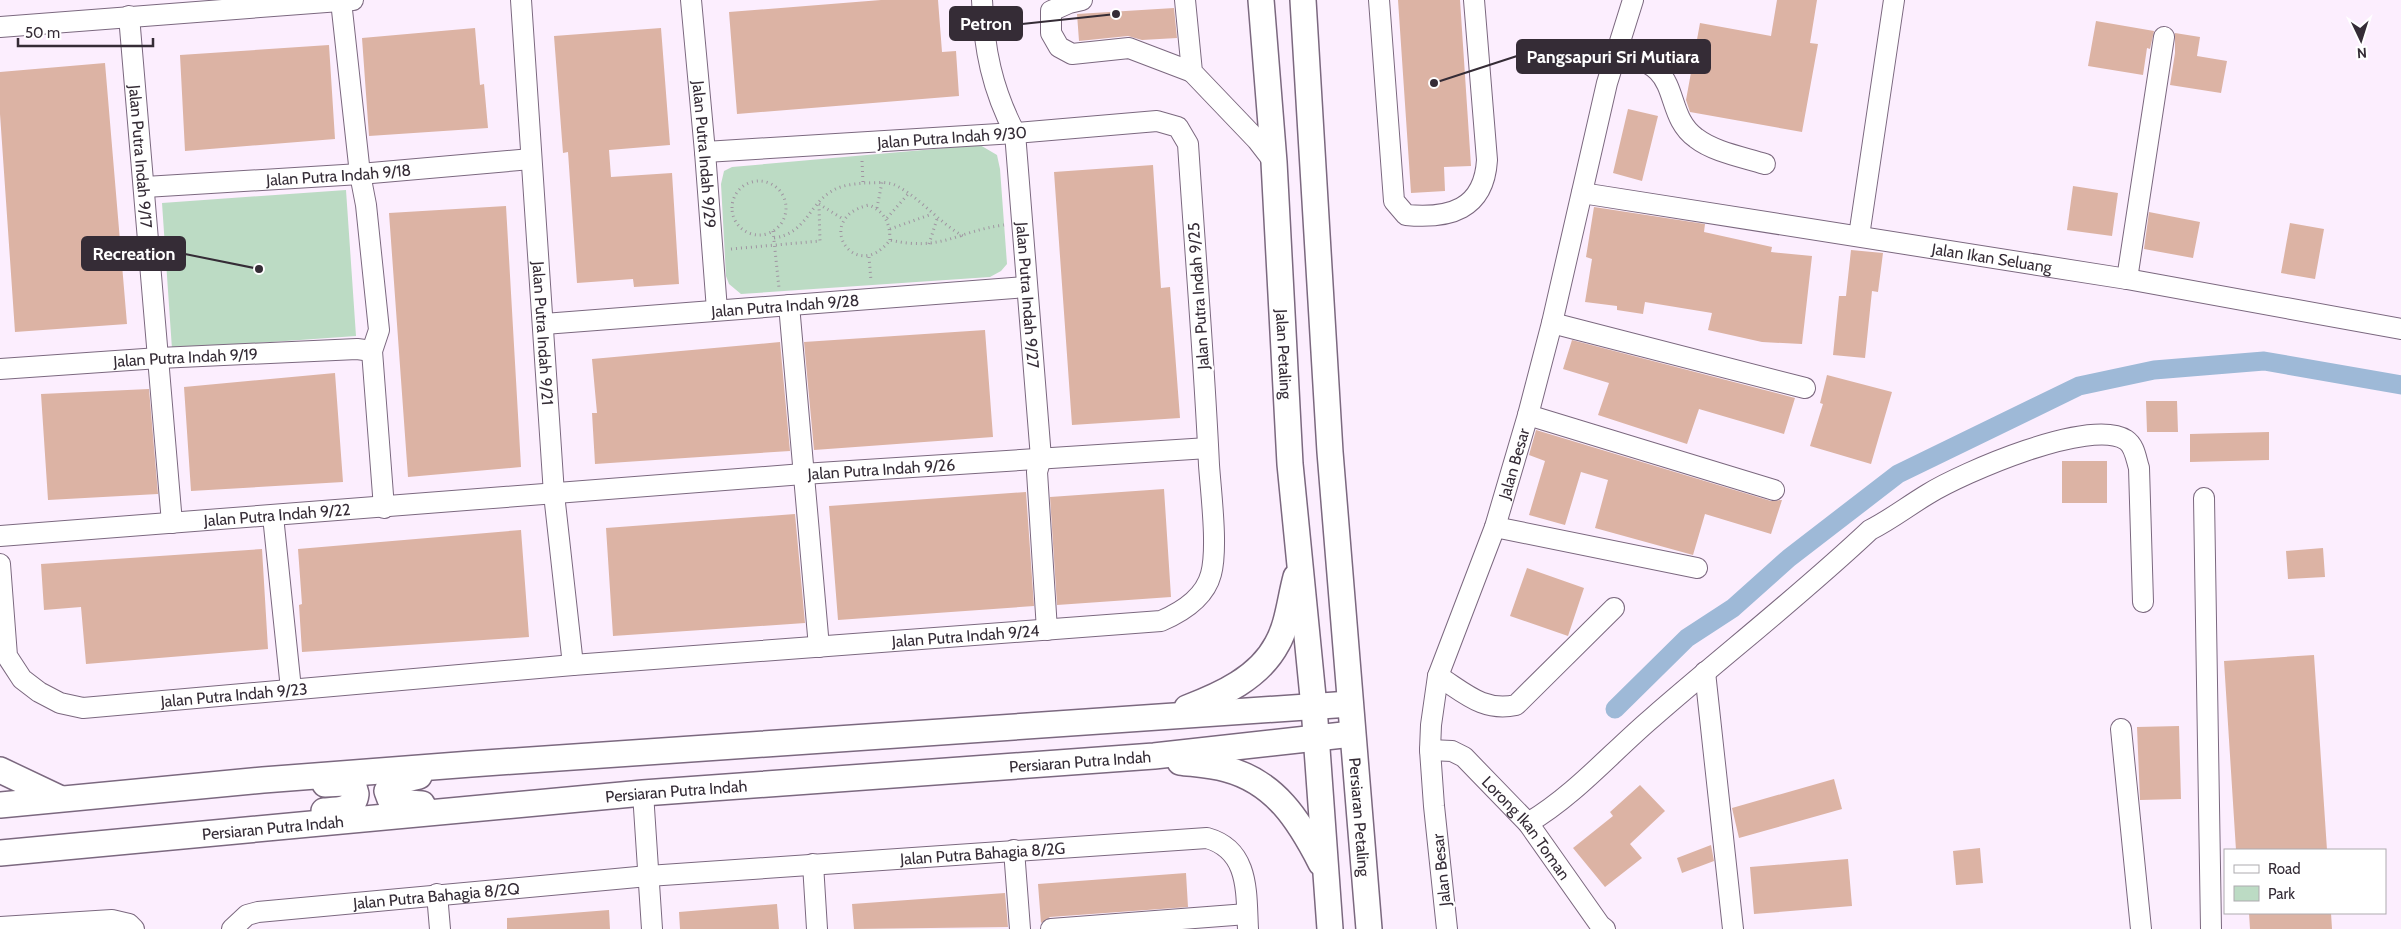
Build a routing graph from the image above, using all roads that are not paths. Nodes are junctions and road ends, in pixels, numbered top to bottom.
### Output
1 (347, 0) edge
2 (520, 0) edge
3 (691, 0) edge
4 (982, 0) edge
5 (1082, 0) edge
6 (1186, 0) edge
7 (1261, 0) edge
8 (1303, 0) edge
9 (1379, 0) edge
10 (1474, 0) edge
11 (1633, 0) edge
12 (1894, 0) edge
13 (233, 4) edge
14 (129, 16) junction
15 (0, 27) edge
16 (2164, 37) dead end
17 (1618, 48) junction
18 (1192, 72) junction
19 (1015, 133) junction
20 (1188, 144) joint
21 (705, 152) junction
22 (531, 159) junction
23 (1274, 162) junction
24 (1765, 164) dead end
25 (360, 174) junction
26 (145, 187) junction
27 (1582, 193) junction
28 (1859, 236) junction
29 (2127, 279) junction
30 (1026, 287) junction
31 (784, 298) junction
32 (717, 310) junction
33 (1552, 323) junction
34 (544, 324) junction
35 (2401, 329) edge
36 (372, 351) junction
37 (159, 358) junction
38 (0, 369) edge
39 (1805, 388) dead end
40 (1528, 415) junction
41 (1208, 448) junction
42 (1041, 458) junction
43 (803, 474) junction
44 (1774, 490) dead end
45 (554, 494) junction
46 (2204, 498) dead end
47 (384, 508) junction
48 (273, 516) junction
49 (172, 523) junction
50 (1495, 527) junction
51 (0, 536) edge
52 (1301, 561) junction
53 (0, 564) edge
54 (1698, 568) dead end
55 (2143, 602) dead end
56 (1614, 608) dead end
57 (1047, 630) junction
58 (819, 647) junction
59 (573, 665) junction
60 (1705, 672) junction
61 (1438, 676) junction
62 (291, 689) junction
63 (1350, 704) junction
64 (1314, 707) junction
65 (1150, 717) junction
66 (2121, 728) dead end
67 (1352, 734) junction
68 (1316, 737) junction
69 (1430, 750) junction
70 (1154, 756) junction
71 (471, 764) junction
72 (0, 770) edge
73 (263, 780) junction
74 (643, 792) junction
75 (60, 799) junction
76 (0, 804) edge
77 (462, 809) junction
78 (1528, 823) junction
79 (264, 827) junction
80 (0, 841) edge
81 (96, 844) junction
82 (1014, 850) junction
83 (0, 852) edge
84 (813, 864) junction
85 (1326, 874) junction
86 (648, 876) junction
87 (437, 894) junction
88 (1248, 922) edge
89 (0, 926) edge
90 (134, 929) edge
91 (232, 929) edge
92 (440, 929) edge
93 (652, 929) edge
94 (817, 929) edge
95 (1020, 929) edge
96 (1051, 929) edge
97 (1330, 929) edge
98 (1369, 929) edge
99 (1448, 929) edge
100 (1606, 929) edge
101 (1733, 929) edge
102 (2140, 929) edge
103 (2211, 929) edge

1 - 13 street
1 - 25 street
2 - 22 street, Jalan Putra Indah 9/21
3 - 21 street, Jalan Putra Indah 9/29
4 - 19 street
5 - 18 street
6 - 18 street
7 - 23 main road, Jalan Petaling
8 - 63 main road
9 - 10 street
11 - 17 street, Jalan Besar
12 - 28 street
13 - 14 street
14 - 15 street
14 - 26 street, Jalan Putra Indah 9/17
16 - 29 street
17 - 24 street
17 - 27 street, Jalan Besar
18 - 23 street
19 - 20 street, Jalan Putra Indah 9/30
19 - 21 street, Jalan Putra Indah 9/30
19 - 30 street, Jalan Putra Indah 9/27
20 - 41 street, Jalan Putra Indah 9/25
21 - 32 street, Jalan Putra Indah 9/29
22 - 25 street, Jalan Putra Indah 9/18
22 - 34 street, Jalan Putra Indah 9/21
23 - 52 main road, Jalan Petaling
25 - 26 street, Jalan Putra Indah 9/18
25 - 36 street
26 - 37 street, Jalan Putra Indah 9/17
27 - 28 street, Jalan Ikan Seluang
27 - 33 street, Jalan Besar
28 - 29 street, Jalan Ikan Seluang
29 - 35 street, Jalan Ikan Seluang
30 - 31 street, Jalan Putra Indah 9/28
30 - 42 street, Jalan Putra Indah 9/27
31 - 32 street, Jalan Putra Indah 9/28
31 - 43 street
32 - 34 street, Jalan Putra Indah 9/28
33 - 39 street
33 - 40 street, Jalan Besar
34 - 45 street, Jalan Putra Indah 9/21
36 - 37 street, Jalan Putra Indah 9/19
36 - 47 street
37 - 38 street, Jalan Putra Indah 9/19
37 - 49 street, Jalan Putra Indah 9/17
40 - 44 street
40 - 50 street, Jalan Besar
41 - 42 street, Jalan Putra Indah 9/26
41 - 57 street, Jalan Putra Indah 9/24
42 - 43 street, Jalan Putra Indah 9/26
42 - 57 street, Jalan Putra Indah 9/27
43 - 45 street, Jalan Putra Indah 9/26
43 - 58 street
45 - 47 street, Jalan Putra Indah 9/22
45 - 59 street, Jalan Putra Indah 9/21
46 - 103 street
47 - 48 street, Jalan Putra Indah 9/22
48 - 49 street, Jalan Putra Indah 9/22
48 - 62 street
49 - 51 street, Jalan Putra Indah 9/22
50 - 54 street
50 - 61 street, Jalan Besar
52 - 64 main road, Jalan Petaling
52 - 65 main road
53 - 62 street, Jalan Putra Indah 9/23
55 - 60 street
56 - 61 street
57 - 58 street, Jalan Putra Indah 9/24
58 - 59 street, Jalan Putra Indah 9/24
59 - 62 street, Jalan Putra Indah 9/23
60 - 78 street
60 - 101 street
61 - 69 street, Jalan Besar
63 - 64 main road
63 - 67 main road, Persiaran Petaling
64 - 65 main road
64 - 68 main road
65 - 71 main road
66 - 102 street
67 - 68 main road, Persiaran Putra Indah
67 - 98 main road, Persiaran Petaling
68 - 70 main road, Persiaran Putra Indah
68 - 85 main road
69 - 78 street, Lorong Ikan Toman
69 - 99 street, Jalan Besar
70 - 74 main road, Persiaran Putra Indah
70 - 85 main road
71 - 73 main road
71 - 77 main road
72 - 75 main road
73 - 75 main road
73 - 79 main road
74 - 77 main road, Persiaran Putra Indah
74 - 86 street
75 - 76 main road
77 - 79 main road, Persiaran Putra Indah
78 - 100 street, Lorong Ikan Toman
79 - 81 main road, Persiaran Putra Indah
80 - 81 main road
81 - 83 main road, Persiaran Putra Indah
82 - 84 street, Jalan Putra Bahagia 8/2G
82 - 88 street, Jalan Putra Bahagia 8/2G
82 - 95 street
84 - 86 street, Jalan Putra Bahagia 8/2G
84 - 94 street
85 - 97 main road
86 - 87 street, Jalan Putra Bahagia 8/2Q
86 - 93 street
87 - 91 street, Jalan Putra Bahagia 8/2Q
87 - 92 street
88 - 96 street
89 - 90 street

